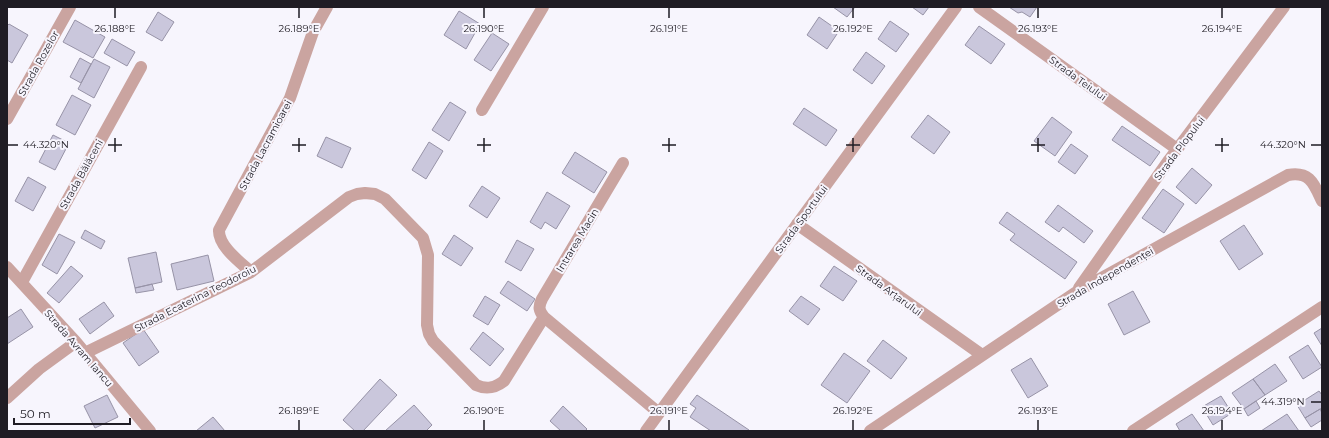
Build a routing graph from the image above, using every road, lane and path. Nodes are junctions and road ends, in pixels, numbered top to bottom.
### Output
1 (70, 7) edge
2 (327, 7) edge
3 (543, 7) edge
4 (956, 7) edge
5 (979, 7) edge
6 (1284, 7) edge
7 (141, 67) dead end
8 (482, 110) dead end
9 (7, 119) edge
10 (1177, 149) junction
11 (623, 163) dead end
12 (1322, 201) edge
13 (797, 224) junction
14 (7, 267) edge
15 (251, 272) junction
16 (22, 282) junction
17 (1078, 291) junction
18 (1322, 307) edge
19 (544, 317) junction
20 (76, 342) junction
21 (85, 353) junction
22 (982, 356) junction
23 (7, 398) edge
24 (659, 413) junction
25 (150, 431) edge
26 (646, 431) edge
27 (870, 431) edge
28 (1133, 431) edge

1 - 9 street, Strada Rozelor
2 - 15 street, Strada Lacramioarei
3 - 8 street
4 - 13 street, Strada Sportului
5 - 10 street, Strada Teiului
6 - 10 street, Strada Plopului
7 - 16 street, Strada Bălăceni
10 - 17 street, Strada Plopului
11 - 19 street, Intrarea Macin
12 - 17 street, Strada Independenței
13 - 22 street, Strada Arțarului
13 - 24 street, Strada Sportului
14 - 16 street, Strada Avram Iancu
15 - 19 street, Strada Ecaterina Teodoroiu
15 - 21 street, Strada Ecaterina Teodoroiu
16 - 20 street, Strada Avram Iancu
17 - 22 street, Strada Independenței
18 - 28 street
19 - 24 street
20 - 21 street, Strada Avram Iancu
20 - 23 street
21 - 25 street, Strada Avram Iancu
22 - 27 street, Strada Independenței
24 - 26 street, Strada Sportului

